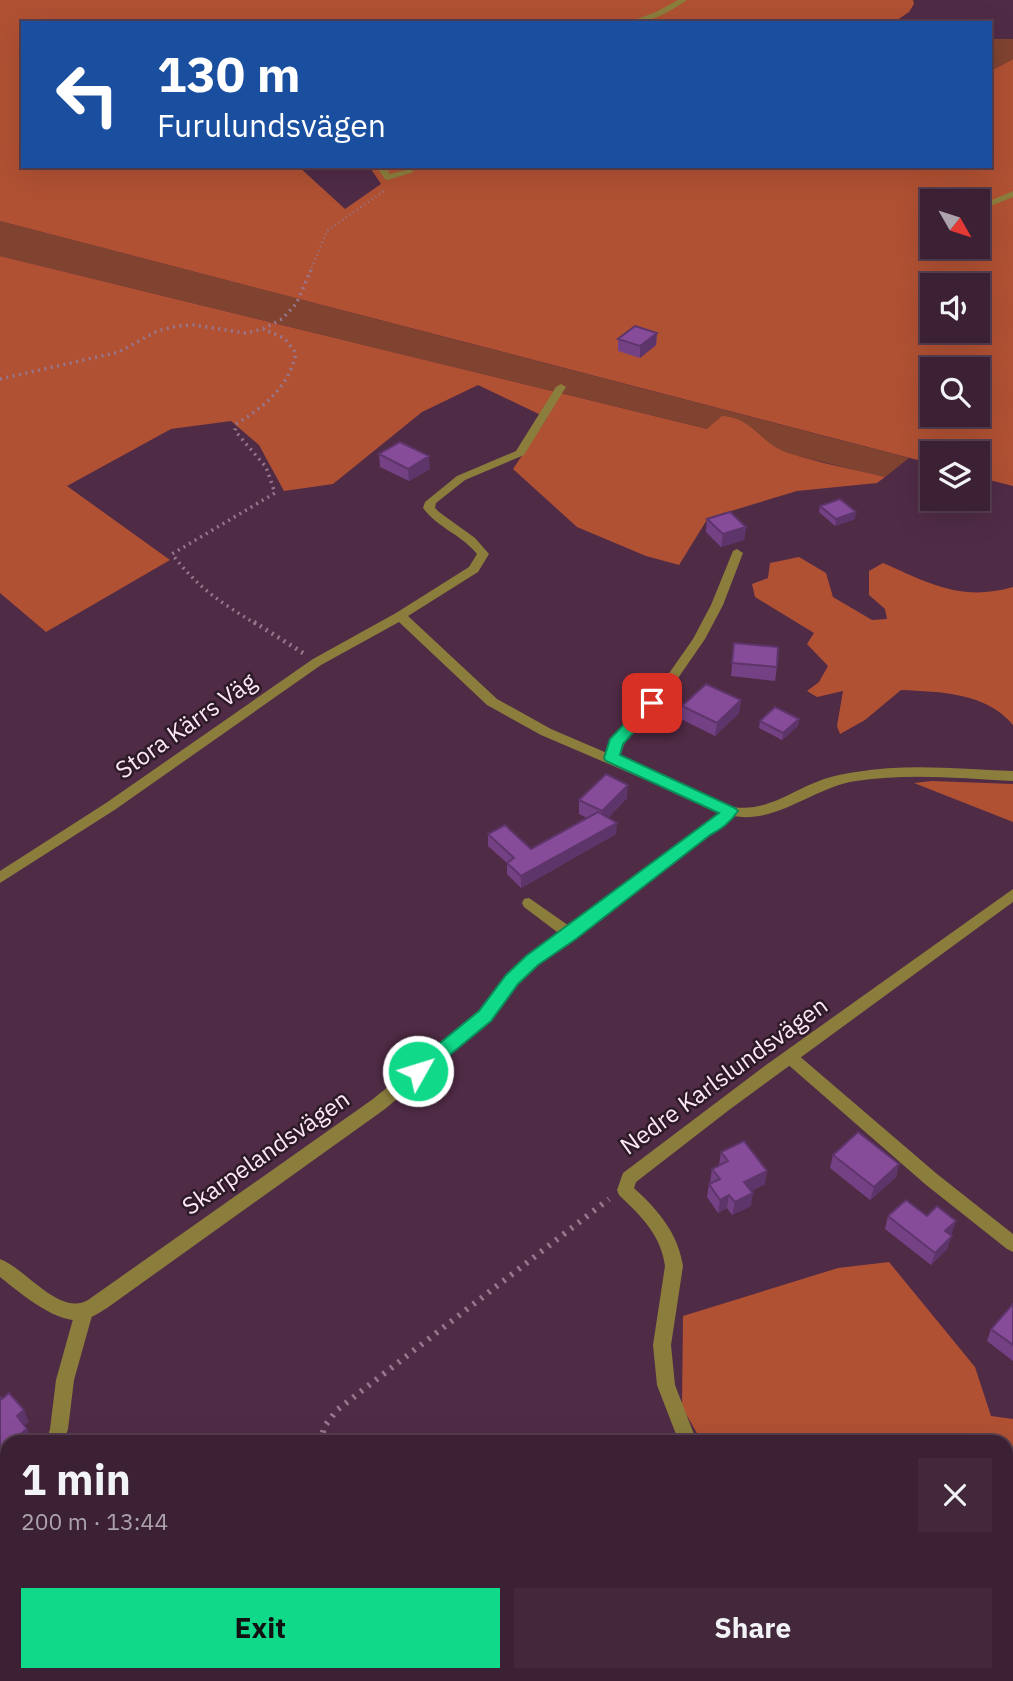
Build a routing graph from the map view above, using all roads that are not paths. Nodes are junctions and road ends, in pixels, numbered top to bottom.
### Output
1 (683, 0) edge
2 (636, 21) edge
3 (381, 168) edge
4 (410, 172) dead end
5 (1013, 194) edge
6 (990, 204) edge
7 (561, 387) dead end
8 (737, 553) dead end
9 (400, 616) junction
10 (611, 758) junction
11 (1013, 776) edge
12 (730, 811) junction
13 (0, 878) edge
14 (1013, 894) edge
15 (529, 903) dead end
16 (570, 934) junction
17 (790, 1058) junction
18 (1013, 1244) edge
19 (0, 1267) edge
20 (84, 1312) junction
21 (57, 1435) edge
22 (685, 1435) edge

1 - 2 street
3 - 4 street
5 - 6 street
7 - 9 street, Stora Kärrs Väg
8 - 10 street
9 - 10 street
9 - 13 street, Stora Kärrs Väg
10 - 12 street
11 - 12 street
12 - 16 street, Skarpelandsvägen
14 - 17 street, Nedre Karlslundsvägen
15 - 16 street
16 - 20 street, Skarpelandsvägen
17 - 18 street
17 - 22 street, Nedre Karlslundsvägen
19 - 20 street
20 - 21 street

